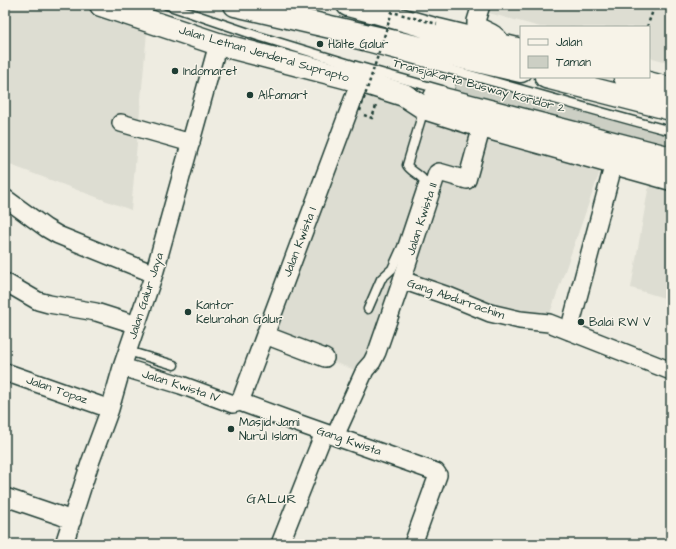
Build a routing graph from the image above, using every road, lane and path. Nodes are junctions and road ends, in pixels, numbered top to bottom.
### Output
1 (101, 5) edge
2 (167, 5) edge
3 (226, 5) edge
4 (235, 5) edge
5 (348, 5) edge
6 (481, 5) edge
7 (655, 5) edge
8 (376, 8) edge
9 (275, 22) dead end
10 (437, 24) dead end
11 (647, 26) edge
12 (350, 42) dead end
13 (218, 44) junction
14 (512, 48) edge
15 (520, 71) edge
16 (550, 78) edge
17 (629, 78) edge
18 (360, 81) junction
19 (671, 89) edge
20 (453, 93) dead end
21 (404, 95) junction
22 (425, 105) junction
23 (360, 110) dead end
24 (671, 110) edge
25 (121, 123) dead end
26 (482, 126) junction
27 (671, 130) edge
28 (190, 143) junction
29 (671, 158) edge
30 (614, 163) junction
31 (671, 178) edge
32 (5, 198) edge
33 (154, 274) junction
34 (402, 280) junction
35 (5, 282) edge
36 (368, 309) dead end
37 (137, 325) junction
38 (569, 331) junction
39 (265, 335) junction
40 (128, 351) junction
41 (325, 358) dead end
42 (174, 365) dead end
43 (122, 367) junction
44 (671, 370) edge
45 (5, 372) edge
46 (240, 402) junction
47 (110, 409) junction
48 (329, 434) junction
49 (5, 497) edge
50 (72, 521) junction
51 (64, 544) edge
52 (280, 544) edge
53 (413, 544) edge

1 - 13 main road, Jalan Letnan Jenderal Suprapto
2 - 20 lane, Transjakarta Busway Koridor 2
3 - 9 lane
4 - 15 main road
5 - 8 main road
6 - 14 street
7 - 11 path
8 - 14 main road
10 - 23 path, bridge
12 - 27 lane, Transjakarta Busway Koridor 2
13 - 18 main road, Jalan Letnan Jenderal Suprapto
13 - 28 street, Jalan Galur Jaya
16 - 24 main road
17 - 19 main road
18 - 21 main road, Jalan Letnan Jenderal Suprapto
18 - 39 street, Jalan Kwista I
21 - 22 main road, Jalan Letnan Jenderal Suprapto
21 - 29 main road, Jalan Letnan Jenderal Suprapto
22 - 26 main road, Jalan Letnan Jenderal Suprapto
22 - 36 lane
25 - 28 street
26 - 30 main road, Jalan Letnan Jenderal Suprapto
26 - 34 street, Jalan Kwista II
28 - 33 street, Jalan Galur Jaya
30 - 31 main road, Jalan Letnan Jenderal Suprapto
30 - 38 street
32 - 33 street
33 - 37 street, Jalan Galur Jaya
34 - 38 street, Gang Abdurrachim
34 - 48 street, Gang Abdurrachim
35 - 37 street
37 - 40 street, Jalan Galur Jaya
38 - 44 street, Gang Abdurrachim
39 - 41 street
39 - 46 street, Jalan Kwista I
40 - 42 lane
40 - 43 street, Jalan Galur Jaya
43 - 46 street, Jalan Kwista IV
43 - 47 street, Jalan Galur Jaya
45 - 47 street, Jalan Topaz
46 - 48 street, Gang Kwista
47 - 50 street, Jalan Galur Jaya
48 - 52 street, Gang Abdurrachim
48 - 53 street, Gang Kwista
49 - 50 street
50 - 51 street, Jalan Galur Jaya

